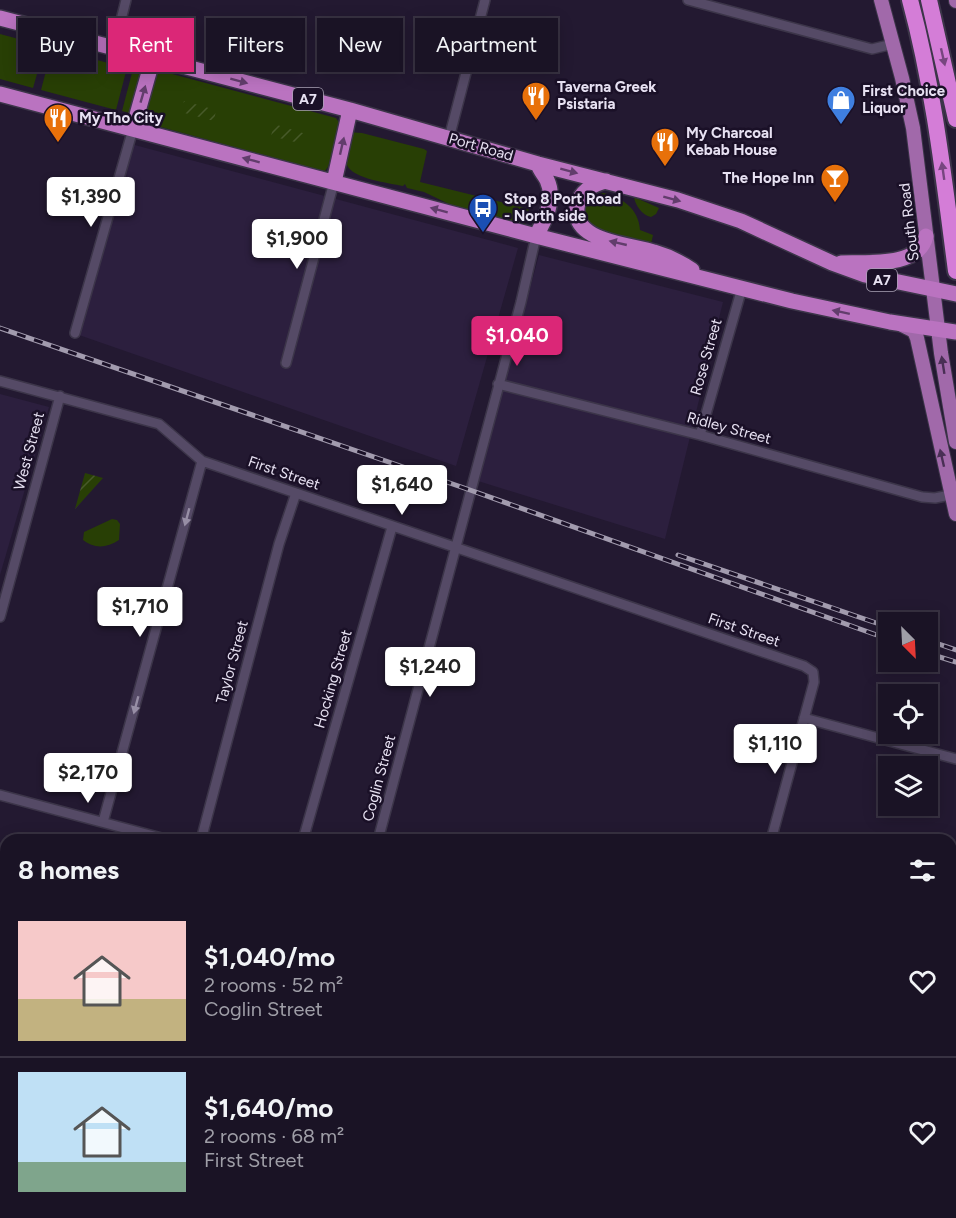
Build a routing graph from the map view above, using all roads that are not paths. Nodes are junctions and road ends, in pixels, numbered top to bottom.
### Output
1 (126, 0) edge
2 (485, 0) edge
3 (688, 0) edge
4 (881, 0) edge
5 (910, 0) edge
6 (929, 0) edge
7 (0, 18) edge
8 (122, 18) edge
9 (893, 44) junction
10 (108, 46) edge
11 (194, 69) edge
12 (149, 72) edge
13 (0, 94) edge
14 (350, 110) junction
15 (956, 119) edge
16 (133, 129) junction
17 (449, 138) junction
18 (538, 164) junction
19 (606, 181) junction
20 (334, 182) junction
21 (536, 236) junction
22 (926, 236) junction
23 (832, 263) junction
24 (956, 271) edge
25 (711, 280) junction
26 (742, 288) junction
27 (945, 292) edge
28 (890, 322) junction
29 (949, 332) edge
30 (75, 333) dead end
31 (286, 363) dead end
32 (0, 381) edge
33 (498, 384) junction
34 (60, 396) junction
35 (700, 435) junction
36 (956, 442) edge
37 (202, 460) junction
38 (296, 493) junction
39 (951, 495) junction
40 (956, 514) edge
41 (392, 527) junction
42 (455, 548) junction
43 (0, 617) edge
44 (804, 718) junction
45 (956, 759) edge
46 (0, 795) edge
47 (103, 822) junction
48 (148, 834) edge
49 (203, 834) edge
50 (305, 834) edge
51 (380, 834) edge
52 (773, 834) edge
53 (0, 1194) edge
54 (0, 1203) edge

1 - 8 street
2 - 17 street
3 - 9 street
4 - 9 main road, South Road
24 -> 5 highway
6 -> 15 highway
7 - 10 highway, Port Road / A7
9 - 22 main road, South Road
11 -> 14 highway, Port Road / A7
16 -> 12 highway
13 - 16 highway
14 - 17 highway, Port Road / A7
20 -> 14 highway
20 -> 16 highway
16 - 30 street
17 - 18 highway, Port Road / A7
18 -> 19 highway, Port Road / A7
18 - 21 highway
19 -> 23 highway, Port Road / A7
25 -> 19 highway
21 -> 20 highway
20 - 31 street
21 - 25 highway
21 - 33 street, Coglin Street
22 - 23 highway
22 - 27 main road, South Road
23 - 27 highway, Port Road / A7
25 - 26 highway
28 -> 26 highway
26 - 35 street, Rose Street
27 - 29 main road, South Road
28 - 29 highway
39 -> 28 main road
36 -> 29 main road, South Road
32 - 34 street, First Street
33 - 35 street, Ridley Street
33 - 42 street, Coglin Street
34 - 37 street, First Street
34 - 43 street, West Street
35 - 39 street, Ridley Street
37 - 38 street, First Street
37 -> 47 street
38 - 41 street, First Street
38 - 49 street, Taylor Street
39 - 40 main road
41 - 42 street, First Street
41 - 50 street, Hocking Street
42 - 44 street, First Street
42 - 51 street, Coglin Street
44 - 45 street
44 - 52 street
46 - 47 street
47 - 48 street
53 - 54 street

